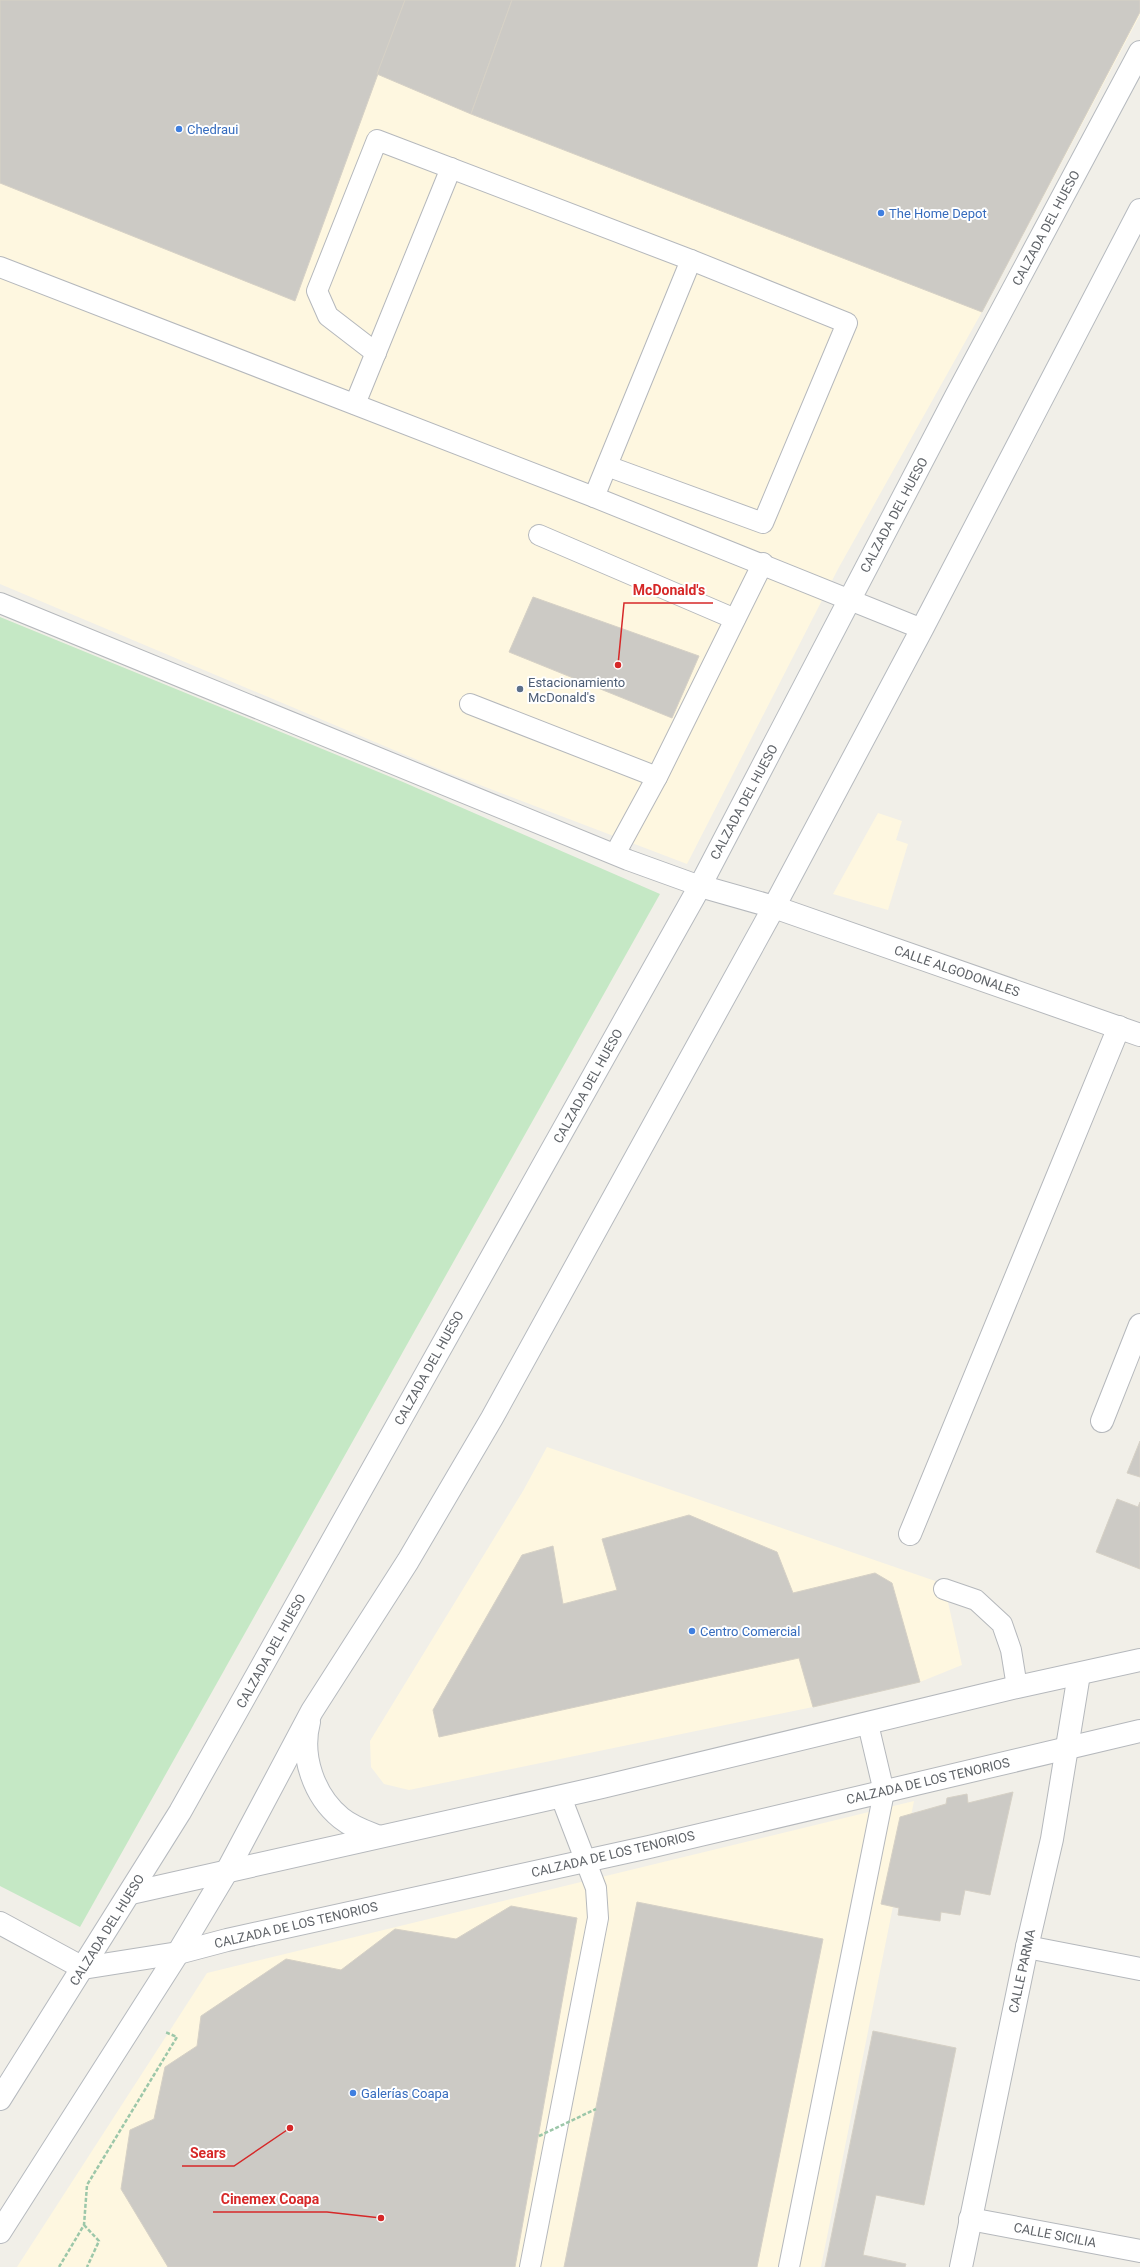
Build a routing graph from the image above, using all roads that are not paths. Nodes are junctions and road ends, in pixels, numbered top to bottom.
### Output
1 (1140, 52) edge
2 (451, 168) junction
3 (1140, 210) edge
4 (691, 260) junction
5 (0, 267) edge
6 (376, 353) junction
7 (355, 404) junction
8 (607, 466) junction
9 (594, 497) junction
10 (539, 534) dead end
11 (763, 563) junction
12 (850, 598) junction
13 (0, 603) edge
14 (735, 619) junction
15 (922, 629) junction
16 (470, 704) dead end
17 (657, 776) junction
18 (615, 854) junction
19 (700, 886) junction
20 (774, 907) junction
21 (1119, 1027) junction
22 (1140, 1035) edge
23 (1140, 1325) edge
24 (1102, 1421) dead end
25 (910, 1534) dead end
26 (944, 1589) dead end
27 (1140, 1660) edge
28 (1079, 1674) junction
29 (1017, 1687) junction
30 (312, 1711) junction
31 (868, 1724) junction
32 (1140, 1731) edge
33 (1068, 1749) junction
34 (884, 1792) junction
35 (561, 1797) junction
36 (377, 1836) junction
37 (586, 1861) junction
38 (226, 1871) junction
39 (131, 1893) junction
40 (0, 1923) edge
41 (1027, 1947) junction
42 (178, 1953) junction
43 (83, 1968) junction
44 (1140, 1969) edge
45 (0, 2100) edge
46 (970, 2219) junction
47 (0, 2232) edge
48 (1140, 2251) edge
49 (530, 2267) edge
50 (789, 2267) edge
51 (961, 2267) edge

1 - 12 main road, CALZADA DEL HUESO
2 - 4 lane
2 - 6 lane
2 - 6 lane
3 - 15 main road
4 - 8 lane
4 - 8 lane
5 - 7 lane
6 - 7 lane
7 - 9 lane
8 - 9 lane
9 - 11 lane
10 - 14 lane
11 - 12 lane
11 - 14 lane
12 - 15 lane
12 - 19 main road, CALZADA DEL HUESO
13 - 18 lane
14 - 17 lane
15 - 20 main road
16 - 17 lane
17 - 18 lane
18 - 19 lane
19 - 20 main road, CALLE ALGODONALES
19 - 39 main road, CALZADA DEL HUESO
20 - 21 main road, CALLE ALGODONALES
20 - 30 main road
21 - 22 main road, CALLE ALGODONALES
21 - 25 main road
23 - 24 main road
26 - 29 lane
27 - 28 main road
28 - 29 main road
28 - 33 main road, CALLE PARMA
29 - 31 main road
30 - 36 main road
30 - 38 main road
31 - 34 lane
31 - 35 main road
32 - 33 main road, CALZADA DE LOS TENORIOS
33 - 34 main road, CALZADA DE LOS TENORIOS
33 - 41 main road, CALLE PARMA
34 - 37 main road, CALZADA DE LOS TENORIOS
34 - 50 lane
35 - 36 main road
35 - 37 lane
36 - 38 main road
37 - 42 main road, CALZADA DE LOS TENORIOS
37 - 49 lane
38 - 39 main road
38 - 42 main road
39 - 43 main road, CALZADA DEL HUESO
40 - 43 main road
41 - 44 main road
41 - 46 main road, CALLE PARMA
42 - 43 main road, CALZADA DE LOS TENORIOS
42 - 47 main road
43 - 45 main road, CALZADA DEL HUESO
46 - 48 main road, CALLE SICILIA
46 - 51 main road, CALLE PARMA

